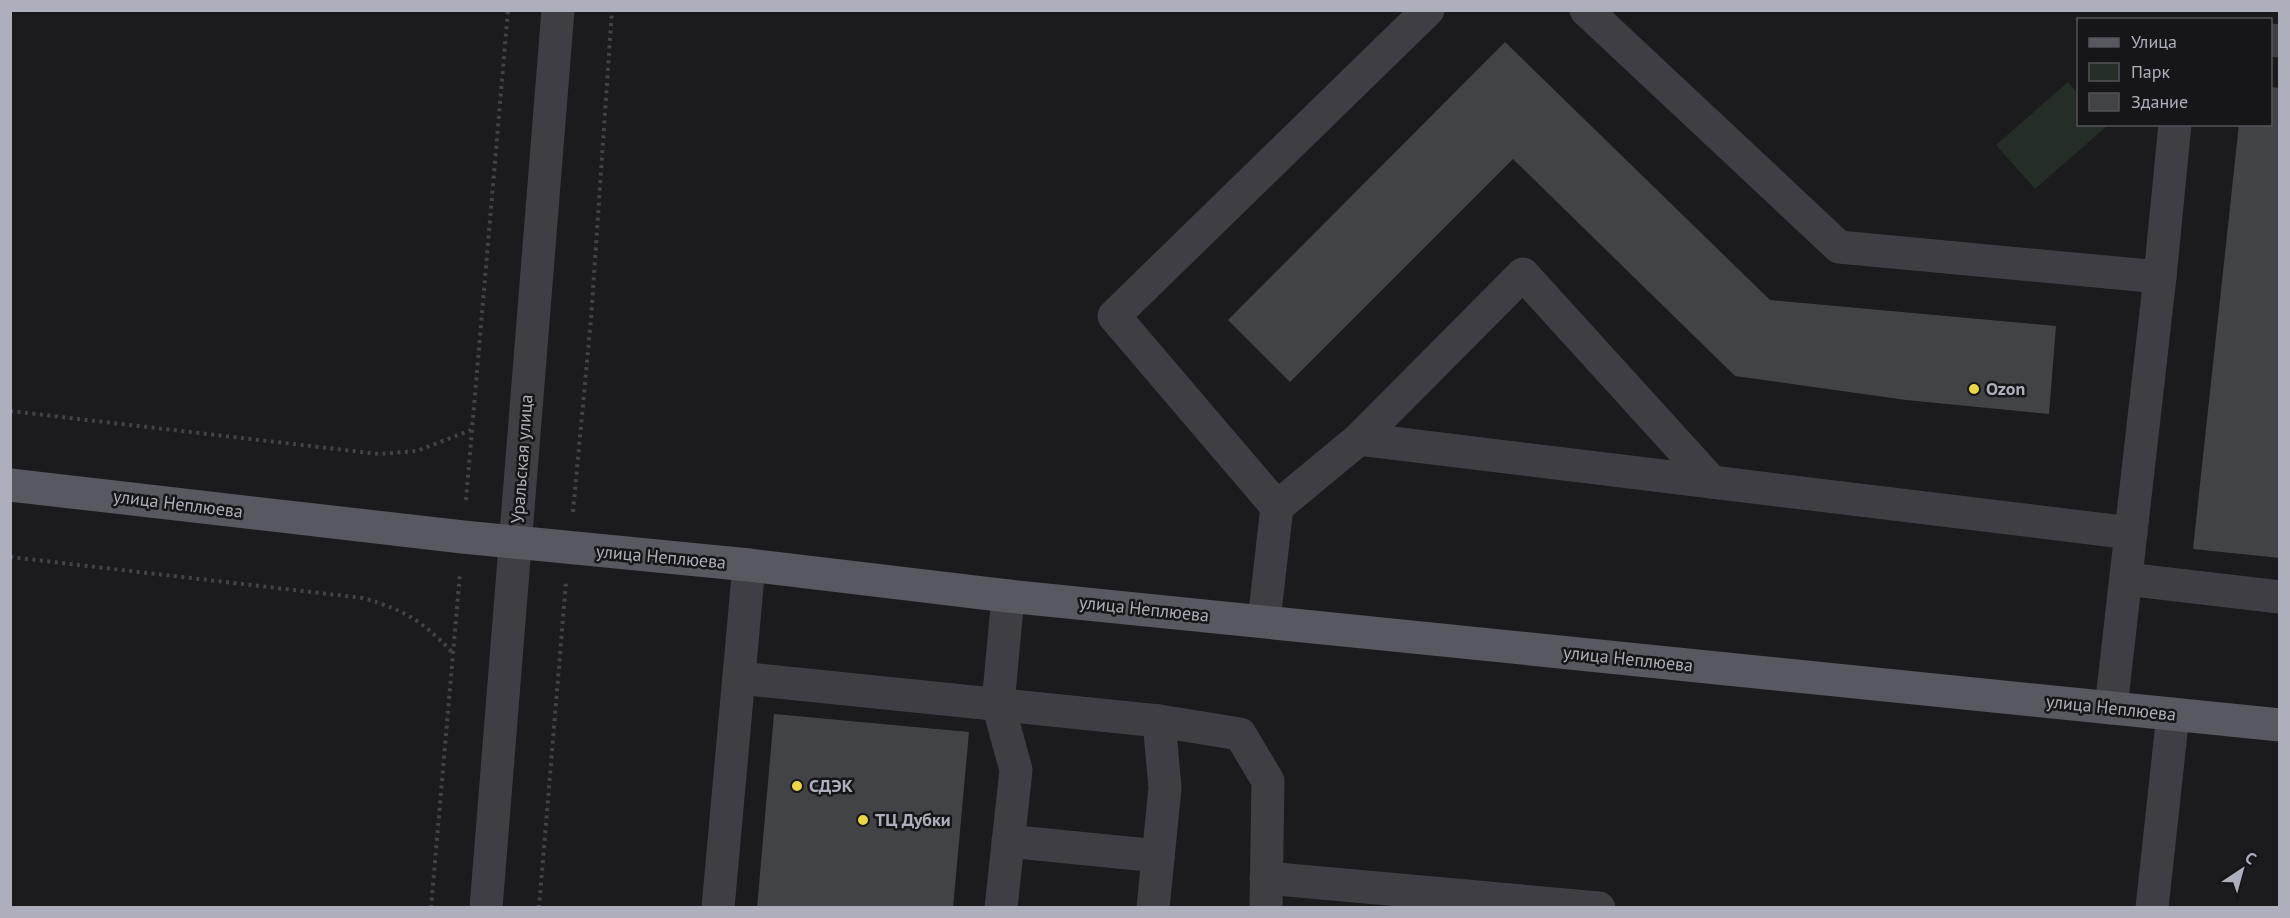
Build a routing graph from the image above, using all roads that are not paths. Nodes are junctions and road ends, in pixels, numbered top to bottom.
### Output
1 (558, 10) edge
2 (1428, 10) edge
3 (1586, 10) edge
4 (2175, 126) edge
5 (2160, 277) junction
6 (1359, 439) junction
7 (1712, 482) junction
8 (10, 485) edge
9 (1277, 507) junction
10 (2131, 533) junction
11 (516, 542) junction
12 (749, 565) junction
13 (2126, 579) junction
14 (1008, 596) junction
15 (2280, 597) edge
16 (1264, 621) junction
17 (739, 678) junction
18 (998, 704) junction
19 (2111, 708) junction
20 (2173, 714) junction
21 (1159, 721) junction
22 (2280, 725) edge
23 (1008, 841) junction
24 (1158, 856) junction
25 (1266, 892) edge
26 (486, 908) edge
27 (718, 908) edge
28 (1001, 908) edge
29 (1153, 908) edge
30 (1599, 908) edge
31 (2152, 908) edge

1 - 11 street, Уральская улица
2 - 9 street
3 - 5 street
4 - 5 street
5 - 10 street
6 - 7 street
6 - 7 street
6 - 9 street
7 - 10 street
8 - 11 main road, улица Неплюева
9 - 16 street
10 - 13 street
11 - 12 main road, улица Неплюева
11 - 26 street, Уральская улица
12 - 14 main road, улица Неплюева
12 - 17 street
13 - 15 street
13 - 19 street
14 - 16 main road, улица Неплюева
14 - 18 street
16 - 19 main road, улица Неплюева
17 - 18 street
17 - 27 street
18 - 21 street
18 - 23 street
19 - 20 main road, улица Неплюева
20 - 22 main road, улица Неплюева
20 - 31 street
21 - 24 street
21 - 25 street
23 - 24 street
23 - 28 street
24 - 29 street
25 - 30 street

